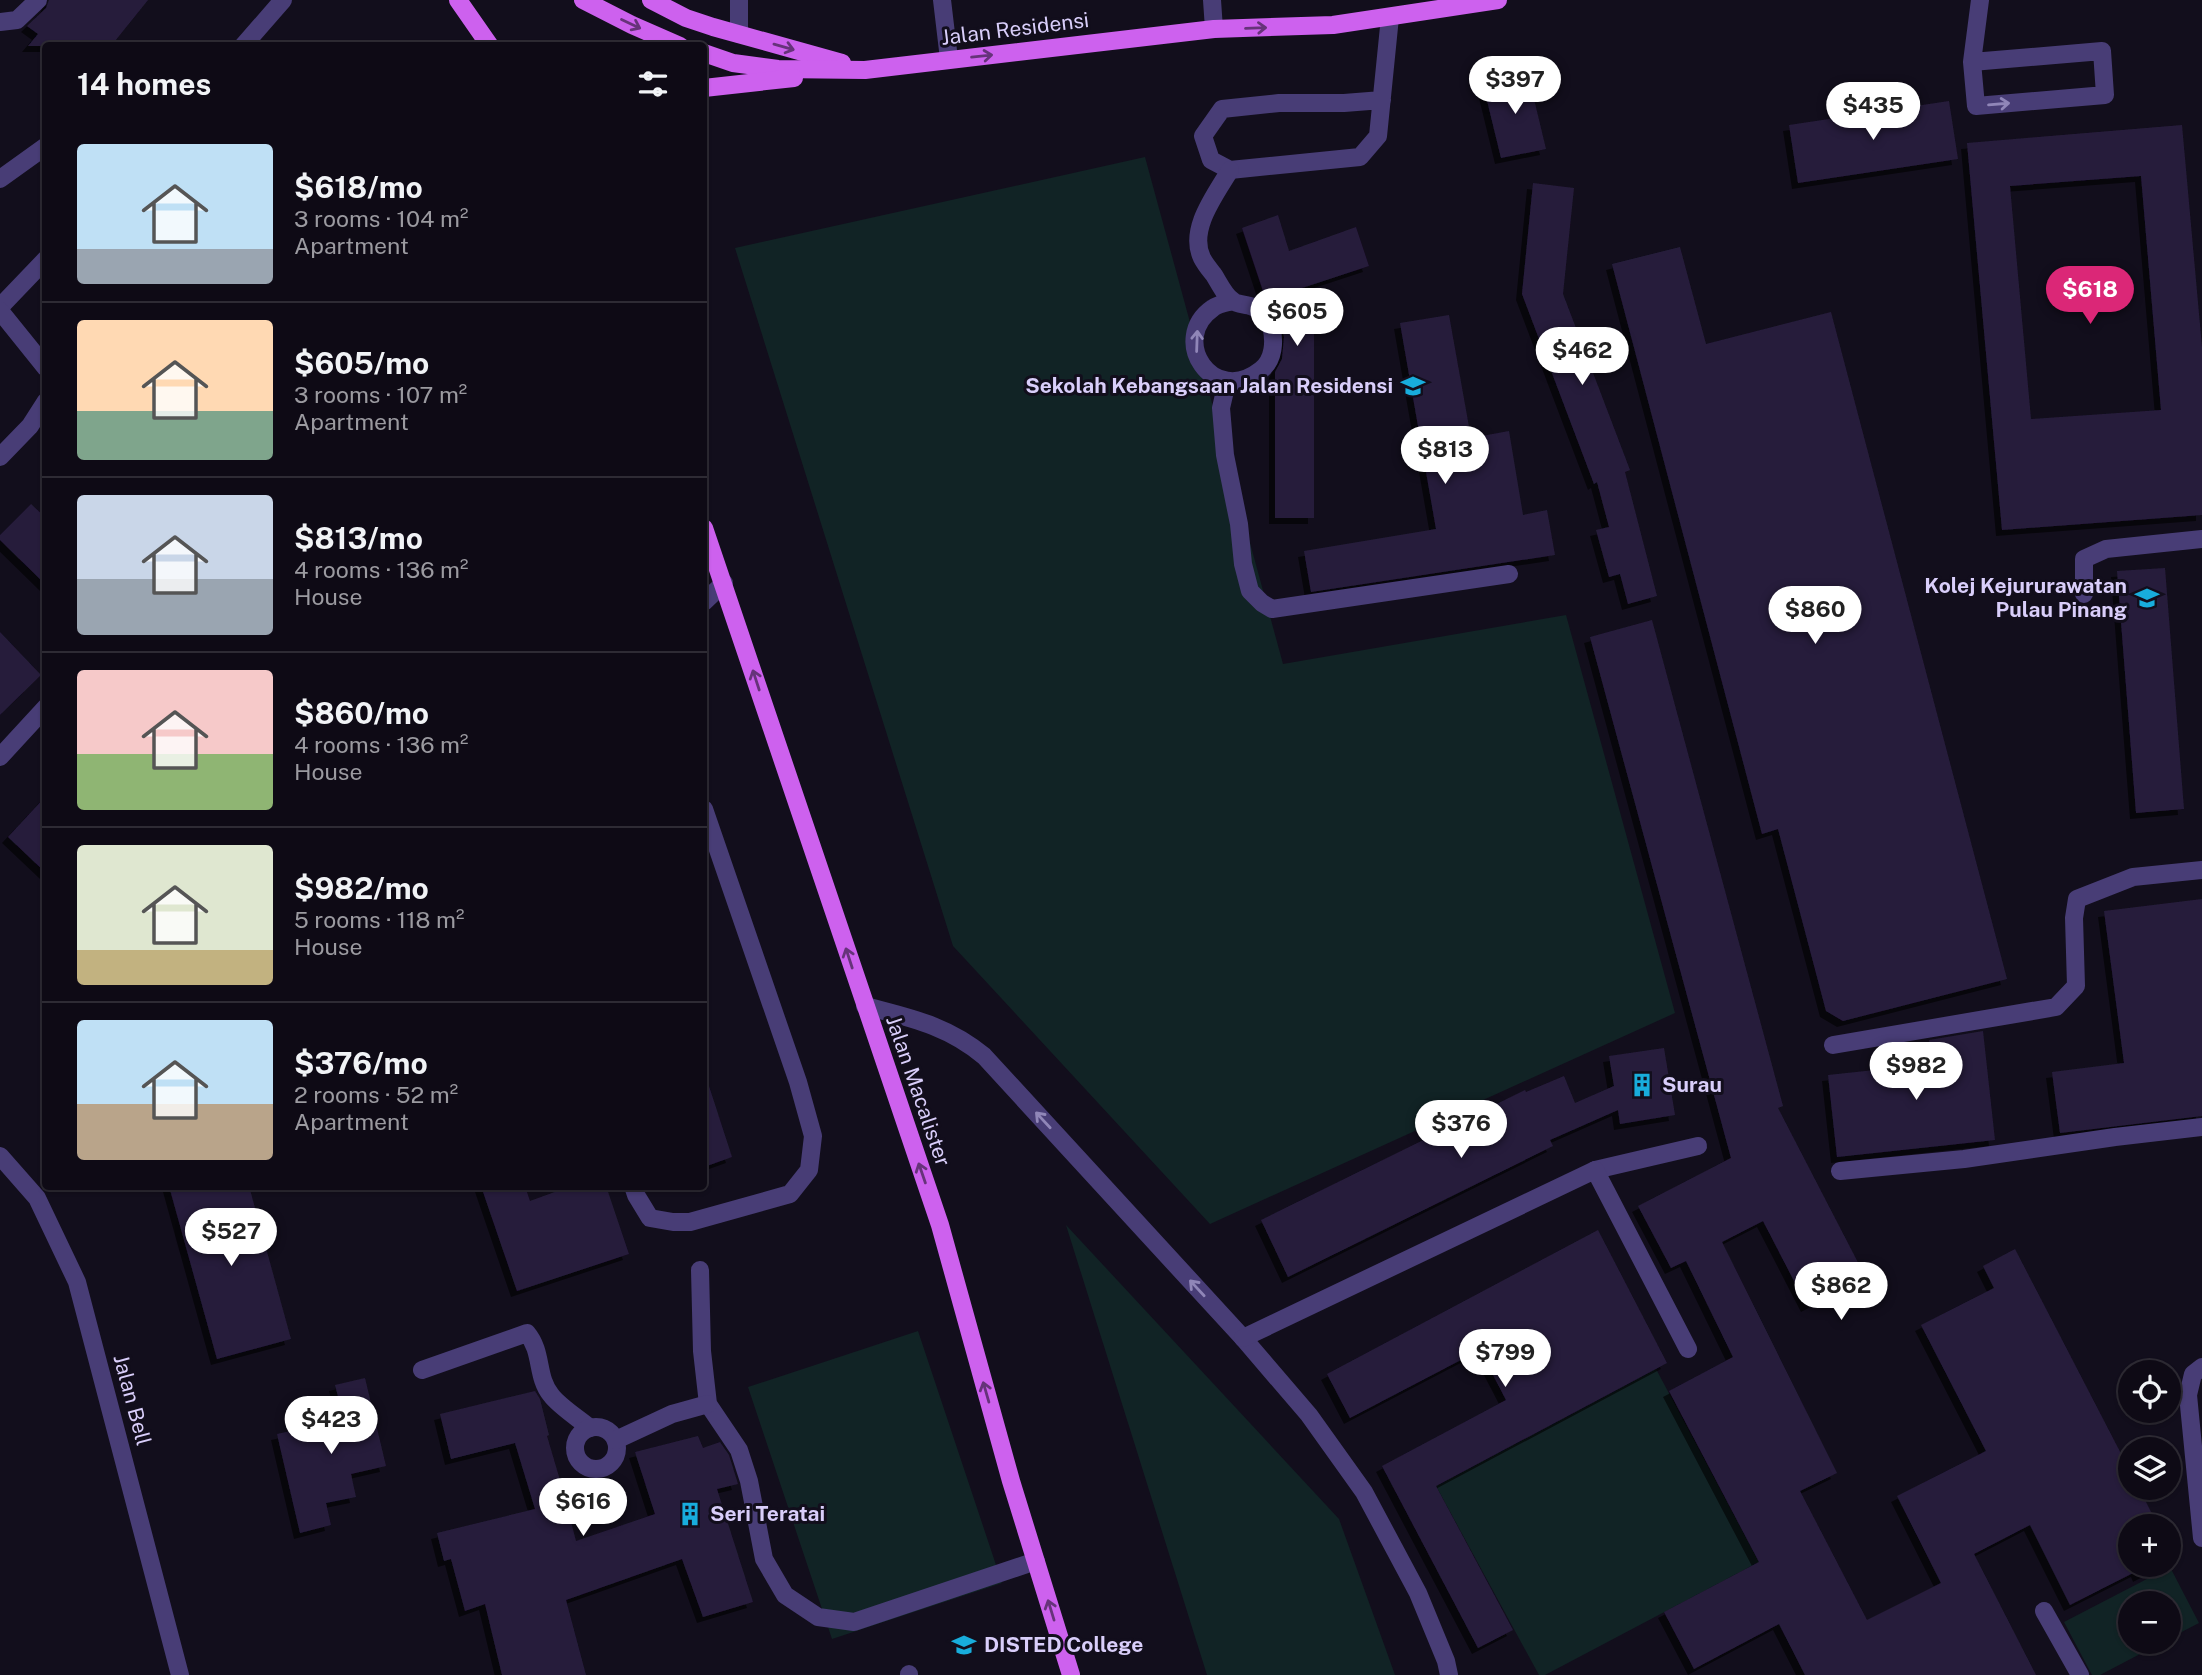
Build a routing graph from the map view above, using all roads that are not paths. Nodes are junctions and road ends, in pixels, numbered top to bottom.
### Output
1 (38, 0) edge
2 (283, 0) edge
3 (583, 0) edge
4 (651, 0) edge
5 (739, 0) edge
6 (942, 0) edge
7 (1212, 0) edge
8 (1498, 0) edge
9 (1980, 0) edge
10 (458, 2) edge
11 (1390, 17) junction
12 (0, 22) edge
13 (1214, 29) junction
14 (739, 34) junction
15 (246, 42) edge
16 (486, 42) edge
17 (671, 42) edge
18 (707, 54) edge
19 (949, 59) junction
20 (1972, 62) junction
21 (865, 69) junction
22 (707, 88) edge
23 (1382, 100) junction
24 (42, 149) edge
25 (1230, 170) junction
26 (0, 179) edge
27 (42, 263) edge
28 (1233, 301) junction
29 (0, 309) edge
30 (42, 363) edge
31 (1227, 382) junction
32 (42, 407) edge
33 (0, 457) edge
34 (707, 536) edge
35 (2202, 538) edge
36 (1508, 574) dead end
37 (724, 583) junction
38 (2084, 594) dead end
39 (707, 598) edge
40 (42, 711) edge
41 (0, 757) edge
42 (707, 817) edge
43 (2202, 870) edge
44 (865, 1006) junction
45 (1833, 1045) dead end
46 (2202, 1128) edge
47 (1698, 1146) dead end
48 (0, 1156) edge
49 (1595, 1170) junction
50 (1840, 1171) dead end
51 (634, 1190) edge
52 (43, 1192) edge
53 (700, 1270) dead end
54 (1243, 1338) junction
55 (1688, 1349) dead end
56 (2202, 1367) edge
57 (422, 1370) dead end
58 (708, 1404) junction
59 (590, 1428) junction
60 (616, 1440) junction
61 (2202, 1538) edge
62 (1036, 1561) junction
63 (2044, 1611) dead end
64 (180, 1675) edge
65 (1071, 1675) edge
66 (1449, 1675) edge
67 (2080, 1675) edge

1 - 12 street
2 - 15 street
3 -> 17 main road
4 - 14 main road
5 - 14 street
6 - 19 street
7 - 13 street
8 - 11 main road, Jalan Residensi
9 - 20 street
10 - 16 main road
13 -> 11 main road, Jalan Residensi
11 - 23 street
19 -> 13 main road, Jalan Residensi
14 -> 21 main road
18 - 21 main road, Jalan Residensi
19 - 21 main road, Jalan Residensi
20 -> 20 street
21 - 22 main road
23 - 25 street
23 - 25 street
24 - 26 street
25 - 28 street
27 - 29 street
31 -> 28 street
28 - 31 street
29 - 30 street
31 - 36 street
32 - 33 street
34 - 37 main road, Jalan Macalister
35 - 38 street
37 - 39 street
44 -> 37 main road, Jalan Macalister
40 - 41 street
42 - 51 street
43 - 45 street
54 -> 44 street
62 -> 44 main road, Jalan Macalister
46 - 50 street
47 - 49 street
48 - 52 street, Jalan Bell
49 - 54 street
49 - 55 street
52 - 64 street, Jalan Bell
53 - 58 street
54 - 66 street
56 - 61 street
57 - 59 street
58 - 60 street
58 - 62 street
59 - 60 street
59 - 60 street
65 -> 62 main road, Jalan Macalister
63 - 67 street

